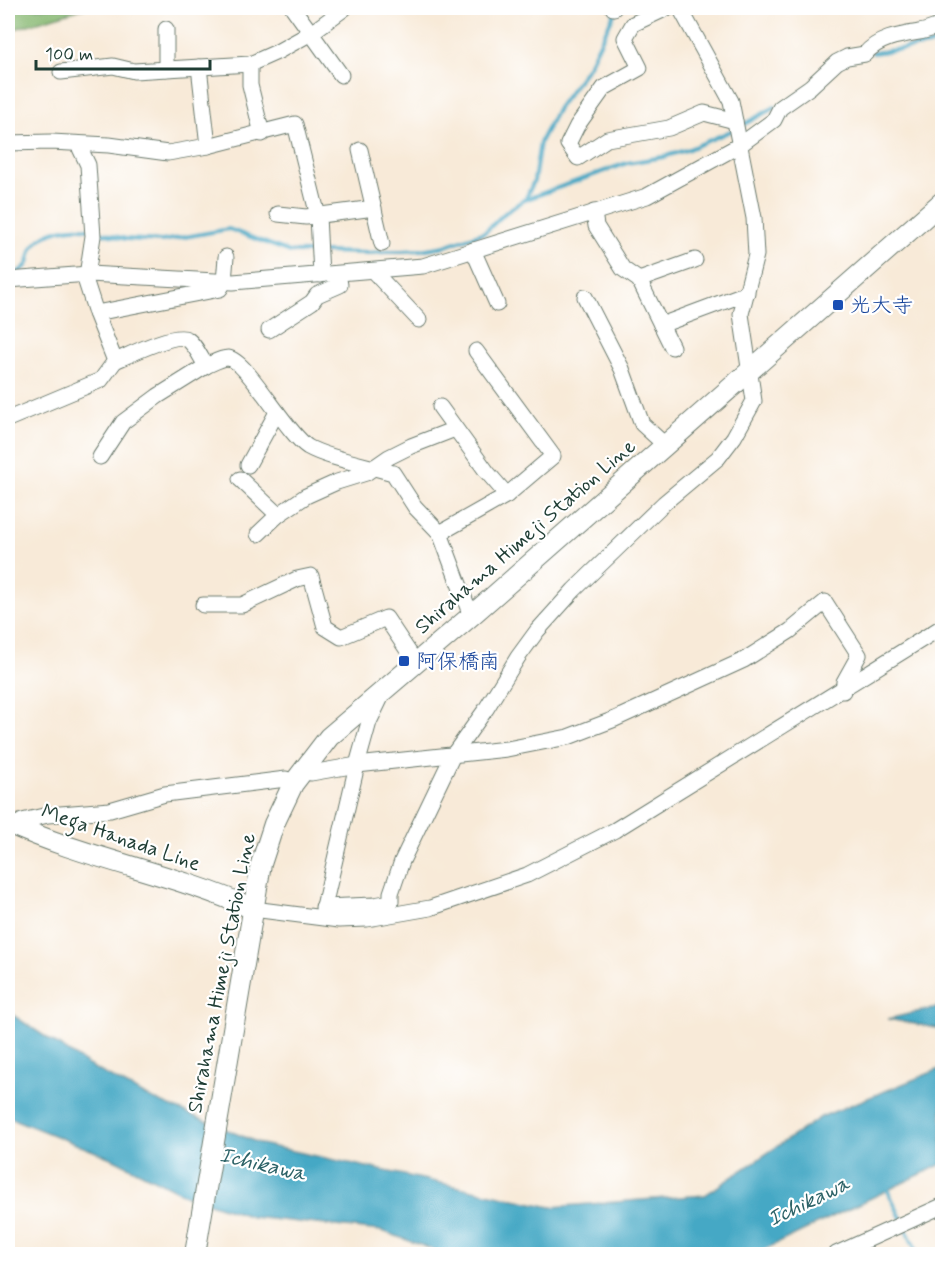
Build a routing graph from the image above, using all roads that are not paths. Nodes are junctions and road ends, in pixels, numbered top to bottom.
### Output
1 (293, 8) edge
2 (345, 8) edge
3 (667, 8) edge
4 (680, 8) edge
5 (942, 25) edge
6 (166, 29) dead end
7 (312, 33) junction
8 (250, 64) junction
9 (199, 67) junction
10 (166, 69) junction
11 (61, 72) dead end
12 (341, 75) dead end
13 (735, 121) junction
14 (262, 134) junction
15 (8, 143) edge
16 (78, 144) junction
17 (740, 145) junction
18 (208, 146) junction
19 (360, 150) dead end
20 (942, 202) edge
21 (374, 208) junction
22 (594, 212) junction
23 (278, 214) dead end
24 (318, 216) junction
25 (382, 244) dead end
26 (473, 250) junction
27 (226, 257) dead end
28 (695, 260) dead end
29 (373, 271) junction
30 (89, 274) junction
31 (338, 274) junction
32 (321, 275) junction
33 (14, 280) edge
34 (639, 280) junction
35 (224, 282) junction
36 (747, 293) junction
37 (585, 297) dead end
38 (497, 304) dead end
39 (96, 313) junction
40 (419, 320) dead end
41 (661, 325) junction
42 (269, 330) dead end
43 (672, 347) dead end
44 (476, 351) dead end
45 (115, 362) junction
46 (207, 366) junction
47 (751, 370) junction
48 (440, 407) dead end
49 (277, 412) junction
50 (8, 419) edge
51 (455, 429) junction
52 (665, 445) junction
53 (100, 457) dead end
54 (248, 465) dead end
55 (375, 467) junction
56 (240, 479) dead end
57 (507, 495) junction
58 (278, 515) junction
59 (440, 533) junction
60 (258, 534) dead end
61 (203, 605) dead end
62 (471, 616) junction
63 (942, 627) edge
64 (416, 663) junction
65 (386, 687) junction
66 (843, 691) junction
67 (453, 755) junction
68 (357, 765) junction
69 (310, 773) dead end
70 (286, 779) dead end
71 (12, 825) edge
72 (322, 912) junction
73 (253, 913) junction
74 (942, 1206) edge
75 (195, 1254) edge
76 (836, 1254) edge

1 - 7 street
2 - 7 street
3 - 13 street
4 - 13 street
5 - 17 street
6 - 10 street
7 - 8 street
7 - 12 street
8 - 9 street
8 - 14 street
9 - 10 street
9 - 18 street
10 - 11 street
13 - 17 street
14 - 18 street
14 - 24 street
15 - 16 street
16 - 18 street
16 - 30 street
17 - 22 street
17 - 36 street
19 - 21 street
20 - 47 main road, Shirahama Himeji Station Line
21 - 24 street
21 - 25 street
22 - 26 street
22 - 34 street
23 - 24 street
24 - 32 street
26 - 29 street
26 - 38 street
27 - 35 street
28 - 34 street
29 - 31 street
29 - 40 street
30 - 33 street
30 - 35 street
30 - 39 street
31 - 32 street
31 - 42 street
32 - 35 street
34 - 41 street
35 - 39 street
36 - 41 street
36 - 47 street
37 - 52 street
39 - 45 street
41 - 43 street
44 - 57 street
45 - 46 street
45 - 50 street
46 - 49 street
46 - 53 street
47 - 52 main road, Shirahama Himeji Station Line
47 - 67 street
48 - 51 street
49 - 54 street
49 - 55 street
51 - 55 street
51 - 57 street
52 - 62 main road, Shirahama Himeji Station Line
55 - 58 street
55 - 59 street
56 - 58 street
57 - 59 street
58 - 60 street
59 - 62 street
61 - 64 street
62 - 64 main road, Shirahama Himeji Station Line
63 - 66 street
64 - 65 main road, Shirahama Himeji Station Line
65 - 68 street
65 - 73 main road, Shirahama Himeji Station Line
66 - 67 street
66 - 72 street
67 - 68 street
67 - 72 street
68 - 69 street
68 - 72 street
70 - 71 street
71 - 73 main road, Mega Hanada Line
72 - 73 street
73 - 75 main road, Shirahama Himeji Station Line
74 - 76 street

